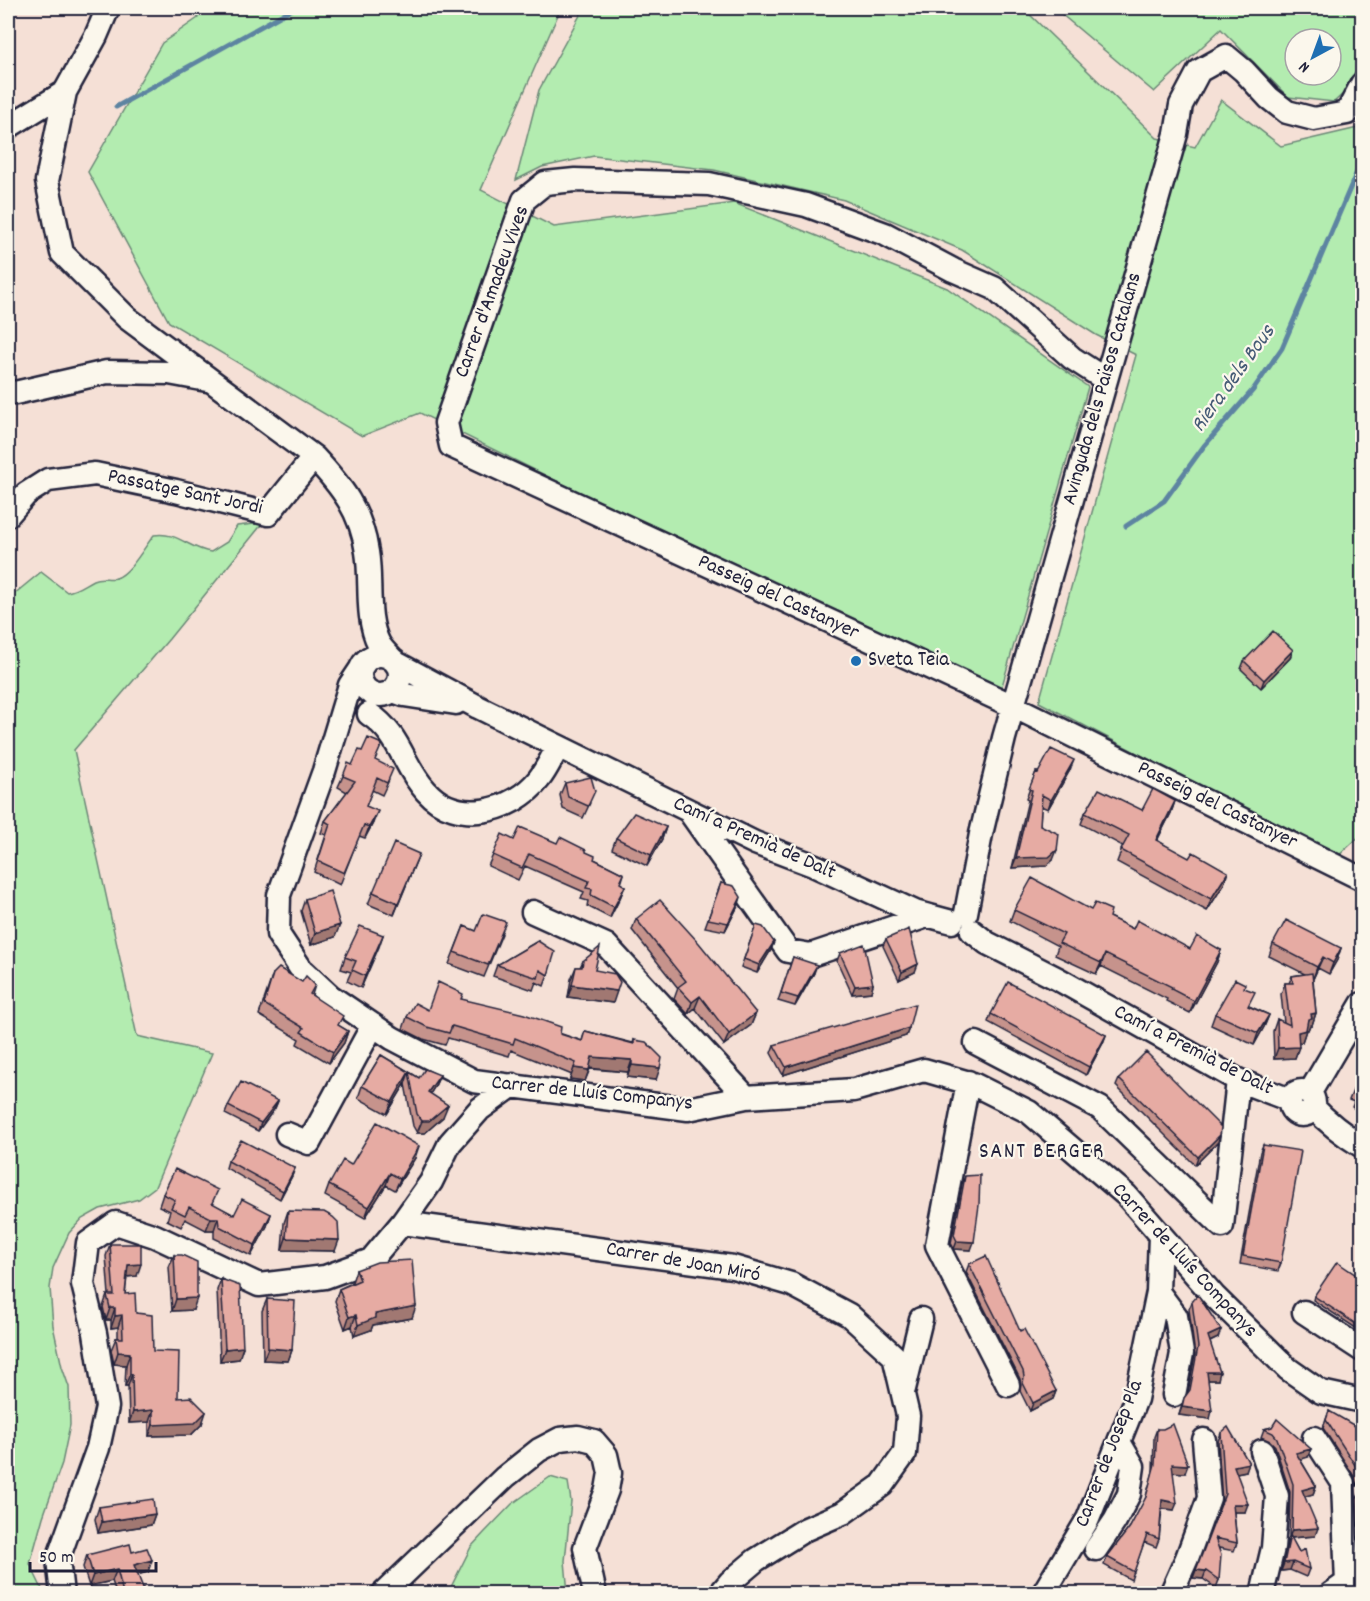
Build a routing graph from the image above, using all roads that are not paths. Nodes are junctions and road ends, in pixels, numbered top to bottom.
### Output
1 (108, 8) edge
2 (1362, 84) edge
3 (65, 92) junction
4 (8, 127) edge
5 (1106, 380) junction
6 (213, 382) junction
7 (8, 392) edge
8 (451, 446) joint
9 (309, 453) junction
10 (8, 515) edge
11 (369, 587) junction
12 (394, 660) junction
13 (360, 669) junction
14 (392, 692) junction
15 (1013, 706) junction
16 (478, 707) junction
17 (369, 714) junction
18 (558, 747) junction
19 (324, 771) junction
20 (689, 811) junction
21 (1362, 879) edge
22 (533, 912) dead end
23 (927, 916) junction
24 (963, 922) junction
25 (1362, 1004) edge
26 (373, 1025) junction
27 (976, 1043) dead end
28 (1238, 1080) junction
29 (968, 1082) junction
30 (513, 1084) junction
31 (746, 1097) junction
32 (1304, 1100) junction
33 (287, 1134) dead end
34 (1357, 1144) edge
35 (402, 1223) junction
36 (1160, 1235) junction
37 (1158, 1292) junction
38 (1304, 1312) dead end
39 (921, 1319) dead end
40 (1362, 1350) edge
41 (1008, 1385) dead end
42 (903, 1393) junction
43 (1174, 1395) dead end
44 (1362, 1401) edge
45 (1314, 1438) dead end
46 (1204, 1440) dead end
47 (1119, 1442) junction
48 (1262, 1451) dead end
49 (1095, 1549) dead end
50 (1347, 1583) edge
51 (395, 1588) edge
52 (62, 1593) edge
53 (596, 1593) edge
54 (720, 1593) edge
55 (1043, 1593) edge
56 (1171, 1593) edge
57 (1262, 1593) edge

1 - 3 street
2 - 5 street, Avinguda dels Països Catalans
3 - 4 street
3 - 6 street
5 - 8 street, Carrer d'Amadeu Vives
5 - 15 street, Avinguda dels Països Catalans
6 - 7 street
6 - 9 street
8 - 15 street, Passeig del Castanyer
9 - 10 street, Passatge Sant Jordi
9 - 11 street
11 - 12 street
11 - 13 street
12 - 13 street
12 - 14 street
12 - 16 street, Camí a Premià de Dalt
13 - 14 street
13 - 19 street
14 - 16 street, Camí a Premià de Dalt
14 - 17 street
15 - 21 street, Passeig del Castanyer
15 - 24 street, Avinguda dels Països Catalans
16 - 18 street, Camí a Premià de Dalt
17 - 18 street
17 - 19 street
18 - 20 street, Camí a Premià de Dalt
19 - 26 street, Carrer de Lluís Companys
20 - 23 street, Camí a Premià de Dalt
20 - 23 street
22 - 31 street
23 - 24 street, Camí a Premià de Dalt
24 - 28 street, Camí a Premià de Dalt
25 - 32 street
26 - 30 street, Carrer de Lluís Companys
26 - 33 street
27 - 28 street
28 - 32 street, Camí a Premià de Dalt
29 - 31 street, Carrer de Lluís Companys
29 - 36 street, Carrer de Lluís Companys
29 - 41 street
30 - 31 street, Carrer de Lluís Companys
30 - 35 street
32 - 34 street, Camí a Premià de Dalt
35 - 42 street, Carrer de Joan Miró
35 - 52 street
36 - 37 street, Carrer de Josep Pla
36 - 44 street, Carrer de Lluís Companys
37 - 43 street
37 - 47 street, Carrer de Josep Pla
38 - 40 street
39 - 42 street
42 - 54 street, Carrer de Joan Miró
45 - 50 street
46 - 56 street
47 - 49 street
47 - 55 street, Carrer de Josep Pla
48 - 57 street
51 - 53 street

